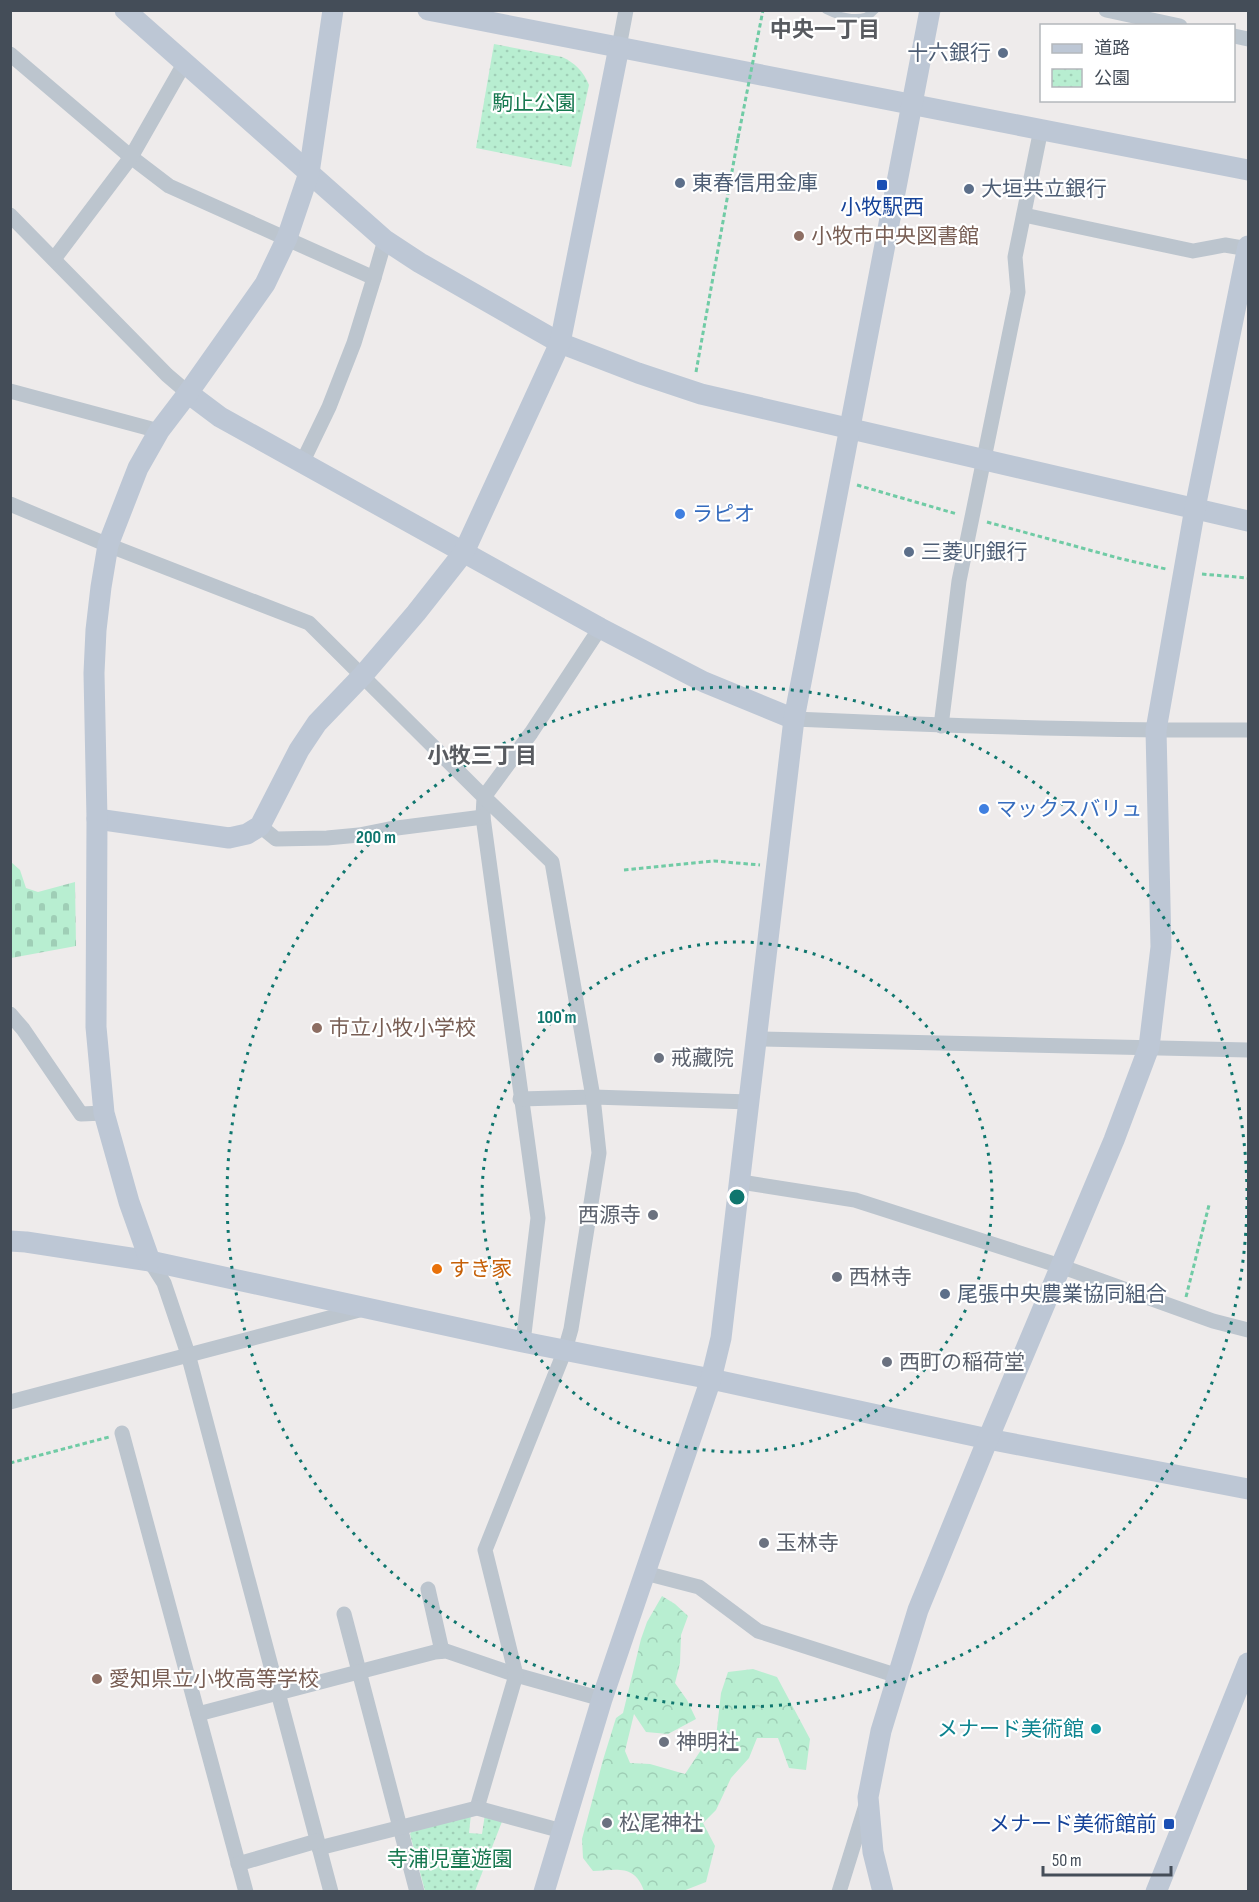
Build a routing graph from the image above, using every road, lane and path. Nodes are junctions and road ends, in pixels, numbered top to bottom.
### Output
1 (125, 10) edge
2 (333, 10) edge
3 (428, 10) edge
4 (626, 10) edge
5 (763, 10) edge
6 (875, 10) edge
7 (930, 10) edge
8 (1106, 10) edge
9 (828, 11) edge
10 (1173, 20) edge
11 (619, 47) junction
12 (10, 54) edge
13 (184, 64) junction
14 (912, 104) junction
15 (1041, 129) junction
16 (131, 157) junction
17 (1248, 170) edge
18 (309, 173) junction
19 (10, 215) edge
20 (1024, 215) junction
21 (287, 238) junction
22 (386, 240) junction
23 (1248, 248) edge
24 (54, 259) junction
25 (374, 278) junction
26 (560, 343) junction
27 (694, 380) dead end
28 (10, 391) edge
29 (188, 393) junction
30 (849, 428) junction
31 (159, 431) junction
32 (984, 460) junction
33 (302, 464) junction
34 (839, 480) junction
35 (10, 504) edge
36 (1195, 508) junction
37 (972, 518) junction
38 (1248, 521) edge
39 (108, 545) junction
40 (464, 552) junction
41 (1184, 572) junction
42 (1248, 578) edge
43 (600, 628) junction
44 (363, 675) junction
45 (794, 719) junction
46 (941, 726) junction
47 (1248, 729) edge
48 (1156, 730) junction
49 (484, 798) junction
50 (483, 817) junction
51 (97, 819) junction
52 (260, 826) junction
53 (777, 866) junction
54 (624, 870) dead end
55 (10, 1014) edge
56 (757, 1039) junction
57 (1149, 1047) junction
58 (1248, 1050) edge
59 (593, 1097) junction
60 (520, 1099) junction
61 (750, 1102) junction
62 (104, 1113) junction
63 (741, 1182) junction
64 (1209, 1205) dead end
65 (10, 1241) edge
66 (150, 1261) junction
67 (1060, 1266) junction
68 (366, 1308) junction
69 (1183, 1310) junction
70 (1248, 1330) edge
71 (523, 1342) junction
72 (565, 1350) junction
73 (188, 1354) junction
74 (711, 1378) junction
75 (10, 1402) edge
76 (122, 1433) joint
77 (988, 1439) junction
78 (10, 1463) edge
79 (1248, 1490) edge
80 (645, 1573) junction
81 (428, 1589) dead end
82 (344, 1614) dead end
83 (442, 1651) junction
84 (1248, 1665) edge
85 (360, 1671) junction
86 (516, 1675) junction
87 (898, 1676) junction
88 (278, 1693) junction
89 (602, 1699) junction
90 (198, 1714) junction
91 (868, 1797) junction
92 (477, 1808) junction
93 (400, 1826) junction
94 (562, 1831) junction
95 (318, 1844) junction
96 (238, 1864) junction
97 (246, 1892) edge
98 (331, 1892) edge
99 (417, 1892) edge
100 (544, 1892) edge
101 (839, 1892) edge
102 (883, 1892) edge
103 (1156, 1892) edge

1 - 13 street
2 - 18 street
3 - 11 street
4 - 11 street
5 - 27 path, bridge
6 - 9 lane
7 - 14 street
8 - 10 street
11 - 14 street
11 - 26 street
12 - 16 street
13 - 16 street
13 - 18 street
14 - 15 street
14 - 30 street
15 - 17 street
15 - 20 street
16 - 21 street
16 - 24 street
18 - 21 street
18 - 22 street
19 - 24 street
20 - 23 street
20 - 32 street
21 - 25 street
21 - 29 street
22 - 25 street
22 - 26 street
23 - 36 street
24 - 29 street
25 - 33 street
26 - 30 street
26 - 40 street
28 - 31 street
29 - 31 street
29 - 33 street
30 - 32 street
30 - 34 street
31 - 39 street
32 - 36 street
32 - 37 street
33 - 40 street
34 - 37 path
34 - 45 street
35 - 39 street
36 - 38 street
36 - 41 street
37 - 41 path
37 - 46 street
39 - 44 street
39 - 51 street
40 - 43 street
40 - 44 street
41 - 42 path
41 - 48 street
43 - 45 street
43 - 49 street
44 - 49 street
44 - 52 street
45 - 46 street
45 - 53 street
46 - 48 street
47 - 48 street
48 - 57 street
49 - 50 street
49 - 59 street
50 - 52 street
50 - 60 street
51 - 52 street
51 - 62 street
53 - 54 path
53 - 56 street
55 - 62 street
56 - 57 street
56 - 61 street
57 - 58 street
57 - 67 street
59 - 60 street
59 - 61 street
59 - 72 street
60 - 71 street
61 - 63 street
62 - 66 street
63 - 67 street
63 - 74 street
64 - 69 path
65 - 66 street
66 - 68 street
66 - 73 street
67 - 69 street
67 - 77 street
68 - 71 street
68 - 73 street
69 - 70 street
71 - 72 street
72 - 74 street
72 - 86 street
73 - 75 street
73 - 88 street
74 - 77 street
74 - 80 street
76 - 78 path
76 - 90 street
77 - 79 street
77 - 87 street
80 - 87 street
80 - 89 street
81 - 83 street
82 - 85 street
83 - 85 street
83 - 86 street
84 - 103 street
85 - 88 street
85 - 93 street
86 - 89 street
86 - 92 street
87 - 91 street
88 - 90 street
88 - 95 street
89 - 94 street
90 - 96 street
91 - 101 street
91 - 102 street
92 - 93 street
92 - 94 street
93 - 95 street
93 - 99 street
94 - 100 street
95 - 96 street
95 - 98 street
96 - 97 street

